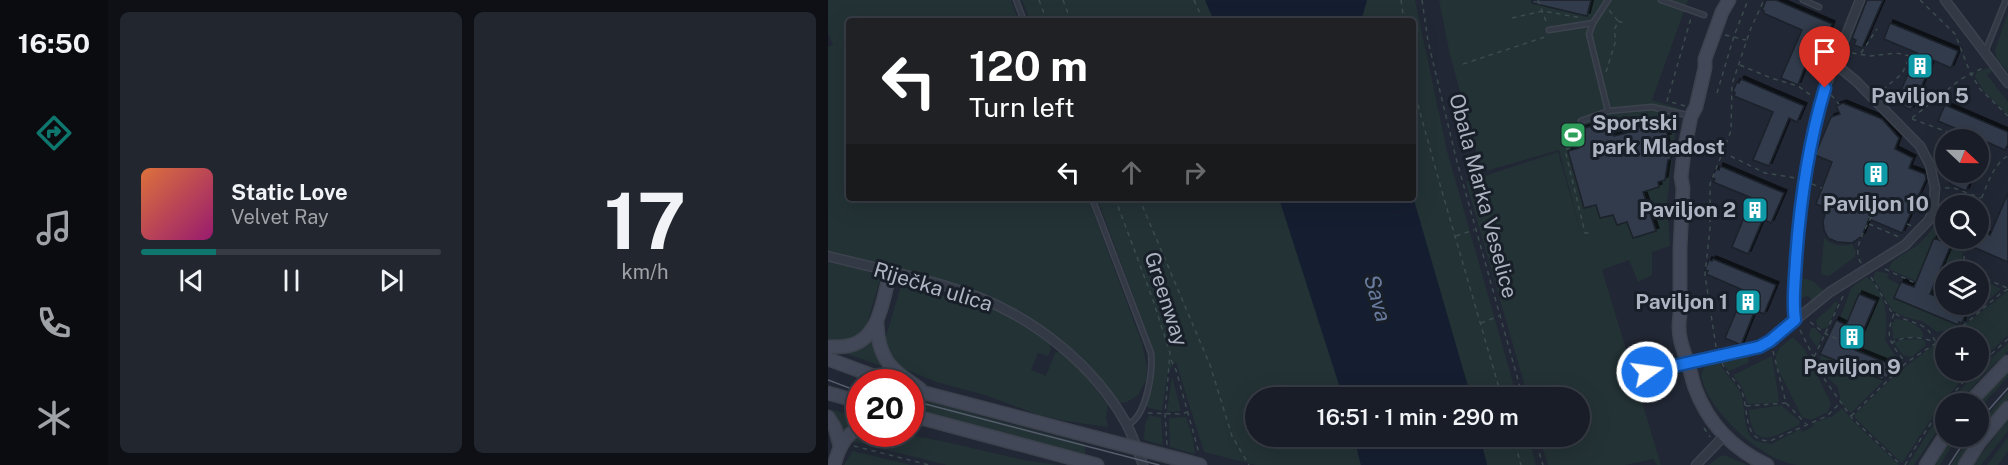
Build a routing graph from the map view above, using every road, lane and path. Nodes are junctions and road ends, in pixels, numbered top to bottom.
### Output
1 (1016, 0) edge
2 (1040, 0) edge
3 (1064, 0) edge
4 (1194, 0) edge
5 (1401, 0) edge
6 (1422, 0) edge
7 (1538, 0) edge
8 (1661, 0) edge
9 (1748, 0) edge
10 (1764, 0) edge
11 (1803, 0) edge
12 (1860, 0) edge
13 (1920, 0) edge
14 (1945, 0) edge
15 (2006, 0) edge
16 (1809, 1) edge
17 (1606, 2) edge
18 (1728, 3) edge
19 (1819, 7) dead end
20 (1543, 11) junction
21 (1704, 15) dead end
22 (1023, 18) edge
23 (1046, 18) edge
24 (1070, 18) edge
25 (1202, 18) edge
26 (1404, 18) edge
27 (1512, 18) dead end
28 (1618, 21) junction
29 (1594, 22) junction
30 (1627, 24) dead end
31 (1877, 29) dead end
32 (1549, 30) junction
33 (1721, 34) dead end
34 (1734, 36) junction
35 (1747, 40) junction
36 (1985, 52) junction
37 (1852, 53) dead end
38 (1861, 54) junction
39 (1910, 56) junction
40 (1915, 58) dead end
41 (1834, 63) junction
42 (1463, 64) dead end
43 (1739, 65) junction
44 (1989, 65) dead end
45 (1972, 74) junction
46 (2008, 83) edge
47 (1602, 84) junction
48 (1882, 90) dead end
49 (1717, 93) dead end
50 (1416, 94) edge
51 (1816, 100) dead end
52 (1608, 111) junction
53 (1694, 112) junction
54 (2008, 116) edge
55 (1581, 121) joint
56 (1938, 129) edge
57 (1692, 149) dead end
58 (1723, 151) junction
59 (2008, 156) edge
60 (1800, 179) dead end
61 (1808, 182) dead end
62 (1822, 188) dead end
63 (1941, 188) dead end
64 (1974, 195) edge
65 (1983, 195) edge
66 (1093, 201) edge
67 (1116, 201) edge
68 (1140, 201) edge
69 (1874, 213) dead end
70 (1869, 224) junction
71 (1475, 230) junction
72 (1989, 230) edge
73 (1994, 232) dead end
74 (1592, 233) dead end
75 (1455, 236) junction
76 (1899, 237) dead end
77 (828, 256) edge
78 (1862, 264) dead end
79 (1880, 266) dead end
80 (890, 273) junction
81 (1869, 273) dead end
82 (1989, 280) edge
83 (1917, 284) dead end
84 (2008, 289) edge
85 (1846, 290) dead end
86 (1989, 303) edge
87 (1894, 313) junction
88 (1975, 315) edge
89 (1500, 316) junction
90 (877, 320) junction
91 (1795, 320) junction
92 (1810, 322) dead end
93 (1480, 323) junction
94 (1961, 327) edge
95 (1800, 330) dead end
96 (1826, 334) junction
97 (2008, 339) edge
98 (1935, 340) edge
99 (1842, 341) dead end
100 (1935, 342) edge
101 (1891, 343) junction
102 (1935, 343) edge
103 (828, 347) edge
104 (1717, 351) dead end
105 (1773, 351) dead end
106 (1989, 356) edge
107 (1814, 358) junction
108 (828, 359) edge
109 (1170, 359) junction
110 (1720, 360) dead end
111 (1688, 362) junction
112 (2008, 362) edge
113 (1906, 363) junction
114 (855, 369) edge
115 (1647, 372) dead end
116 (1965, 381) edge
117 (1499, 387) edge
118 (1520, 387) edge
119 (828, 393) edge
120 (1978, 393) edge
121 (924, 394) edge
122 (928, 395) junction
123 (846, 398) edge
124 (1841, 402) junction
125 (1786, 403) junction
126 (1746, 406) junction
127 (2008, 408) edge
128 (1142, 411) junction
129 (1188, 412) junction
130 (1165, 414) junction
131 (1851, 416) junction
132 (828, 417) edge
133 (924, 419) edge
134 (1131, 423) dead end
135 (1806, 425) junction
136 (1724, 436) junction
137 (846, 446) joint
138 (850, 447) edge
139 (1517, 447) edge
140 (1537, 447) edge
141 (1938, 447) edge
142 (1168, 448) dead end
143 (1200, 459) edge
144 (834, 465) edge
145 (929, 465) edge
146 (1097, 465) edge
147 (1143, 465) edge
148 (1249, 465) edge
149 (1521, 465) edge
150 (1543, 465) edge
151 (1696, 465) edge
152 (1767, 465) edge
153 (1903, 465) edge
154 (1926, 465) edge
155 (1965, 465) edge

1 - 22 lane
2 - 23 path
3 - 24 path
4 - 25 path
5 - 26 path
6 - 71 path, Obala Marka Veselice
7 - 20 path
8 - 21 lane
9 - 34 path
10 - 35 path
11 - 16 lane
12 - 41 street
13 - 45 path
14 - 36 street
15 - 36 lane
16 - 19 lane
17 - 28 path
17 - 29 lane
18 - 53 main road
20 - 27 path
20 - 29 path
20 - 32 path
28 - 30 path
28 - 47 path
29 - 32 lane
29 - 47 lane
31 - 38 path
32 - 42 path
33 - 34 path
34 - 35 path
34 - 49 path
35 - 43 path
36 - 46 street
37 - 38 path
38 - 39 path
39 - 40 path
39 - 48 path
41 - 91 street
41 - 91 street
43 - 51 path
43 - 58 path
44 - 45 path
45 - 54 path
45 - 56 path
47 - 52 lane
50 - 75 path
52 - 53 lane
52 - 55 lane
53 - 111 main road
55 - 74 path
57 - 58 path
58 - 60 path
58 - 104 path
59 - 65 path
61 - 62 path
63 - 64 path
66 - 128 lane
67 - 109 path, Greenway
68 - 148 path
69 - 70 path
70 - 76 path
70 - 78 path
71 - 75 path
71 - 89 path, Obala Marka Veselice
72 - 73 path
75 - 93 path
77 - 80 street, Riječka ulica
79 - 83 path
80 - 90 main road
80 - 147 street, Riječka ulica
81 - 87 path
82 - 84 path
84 - 86 path
85 - 96 path
87 - 98 path
87 - 101 path
88 - 94 path
89 - 93 path
89 - 118 path, Obala Marka Veselice
90 - 103 main road
90 - 122 main road
91 - 111 street
92 - 96 path
93 - 117 path
95 - 107 path
96 - 99 path
96 - 107 path
97 - 106 path
100 - 101 path
101 - 113 path
102 - 113 path
105 - 125 path
107 - 124 path
108 - 114 main road
109 - 129 path
109 - 130 path, Greenway
110 - 126 path
111 - 115 lane
111 - 136 main road
112 - 120 main road
113 - 131 path
116 - 153 path
119 - 123 main road
121 - 122 main road
122 - 143 main road, bridge
124 - 131 path
124 - 135 path
125 - 126 path
125 - 135 path
126 - 135 path
127 - 155 main road
128 - 130 path
128 - 134 lane
129 - 130 path
129 - 143 path
130 - 142 path, Greenway
131 - 153 path
132 - 137 main road
133 - 146 main road
136 - 151 street
136 - 152 main road
137 - 144 main road
138 - 145 path
139 - 149 path
140 - 150 path
141 - 154 main road

